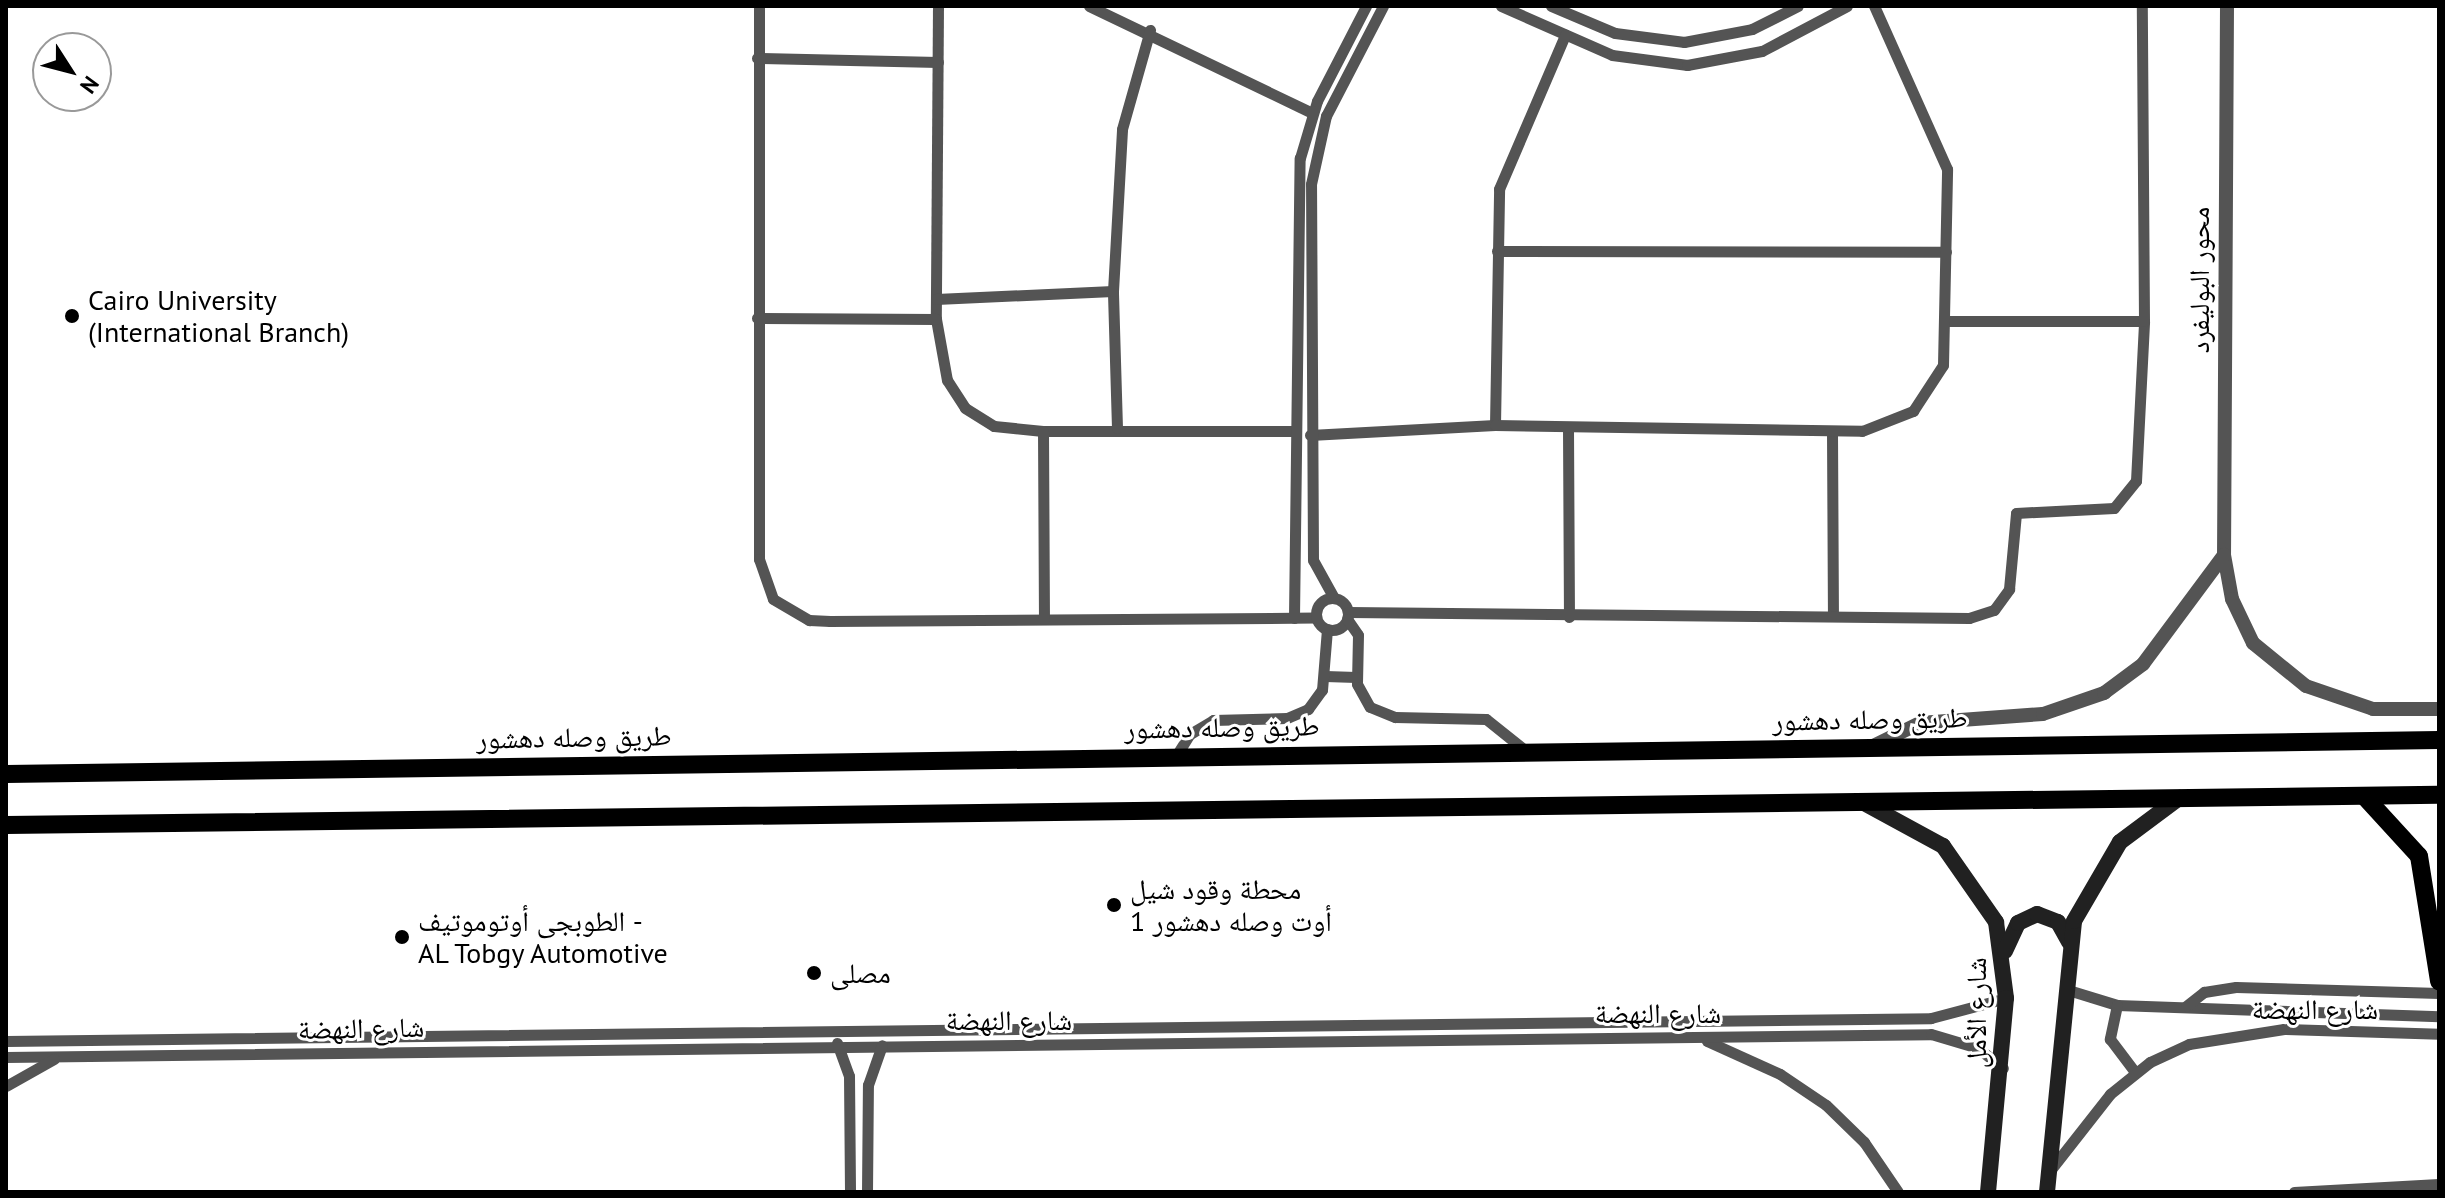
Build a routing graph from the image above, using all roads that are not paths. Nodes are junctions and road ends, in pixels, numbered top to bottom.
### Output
1 (759, 6) edge
2 (938, 6) edge
3 (949, 6) edge
4 (1089, 6) edge
5 (1366, 6) edge
6 (1383, 6) edge
7 (1501, 6) edge
8 (1551, 6) edge
9 (1798, 6) edge
10 (1847, 6) edge
11 (1874, 6) edge
12 (2142, 6) edge
13 (2227, 6) edge
14 (1150, 30) junction
15 (1565, 35) junction
16 (757, 58) junction
17 (938, 62) junction
18 (1312, 113) junction
19 (1497, 251) junction
20 (1946, 252) junction
21 (1113, 291) junction
22 (936, 299) junction
23 (757, 318) junction
24 (936, 319) junction
25 (1946, 321) junction
26 (2144, 321) junction
27 (1495, 425) junction
28 (1117, 428) junction
29 (1568, 428) junction
30 (1043, 431) junction
31 (1296, 431) junction
32 (1832, 432) junction
33 (1310, 435) junction
34 (2224, 555) junction
35 (1334, 598) junction
36 (1833, 614) junction
37 (1347, 616) junction
38 (1569, 617) junction
39 (1294, 618) junction
40 (1316, 618) junction
41 (1044, 619) junction
42 (1327, 629) junction
43 (1325, 676) junction
44 (1356, 677) junction
45 (2439, 709) edge
46 (2439, 740) edge
47 (1867, 749) junction
48 (1526, 751) junction
49 (1176, 756) junction
50 (6, 774) edge
51 (2439, 795) edge
52 (2364, 796) junction
53 (2179, 798) junction
54 (1863, 802) junction
55 (6, 825) edge
56 (2069, 942) junction
57 (2005, 952) junction
58 (2439, 981) edge
59 (2065, 989) junction
60 (2439, 993) edge
61 (2006, 998) junction
62 (2117, 1005) junction
63 (2185, 1006) junction
64 (2439, 1016) edge
65 (1601, 1022) junction
66 (837, 1031) junction
67 (545, 1034) junction
68 (2439, 1034) edge
69 (1601, 1036) junction
70 (1699, 1038) junction
71 (6, 1041) edge
72 (59, 1041) junction
73 (882, 1045) junction
74 (838, 1046) junction
75 (545, 1049) junction
76 (59, 1056) junction
77 (6, 1057) edge
78 (2003, 1068) junction
79 (2135, 1072) junction
80 (6, 1086) edge
81 (2052, 1168) junction
82 (2439, 1184) edge
83 (850, 1192) edge
84 (867, 1192) edge
85 (1898, 1192) edge
86 (1988, 1192) edge
87 (2047, 1192) edge
88 (2294, 1192) edge

1 - 16 street
2 - 3 street
2 - 17 street
4 - 14 street
5 - 18 street
6 - 33 street
7 - 15 street
8 - 9 street
10 - 15 street
11 - 20 street
12 - 26 street
13 - 34 street, محور البوليفرد
14 - 18 street
14 - 21 street
15 - 19 street
16 - 17 street
16 - 23 street
17 - 22 street
18 - 31 street
19 - 20 street
19 - 27 street
20 - 25 street
21 - 22 street
21 - 28 street
22 - 24 street
23 - 24 street
23 - 41 street
24 - 30 street
25 - 26 street
25 - 32 street
26 - 36 street
27 - 29 street
27 - 33 street
28 - 30 street
28 - 31 street
29 - 32 street
29 - 38 street
30 - 41 street
31 - 39 street
32 - 36 street
33 - 35 street
34 - 45 street, محور البوليفرد
34 - 47 street
35 - 37 street
35 - 40 street
36 - 38 street
37 - 38 street
37 - 42 street
37 - 44 street
39 - 40 street
39 - 41 street
40 - 42 street
42 - 43 street
43 - 44 street
43 - 49 street
44 - 48 street
46 - 47 main road, طريق وصله دهشور
47 - 48 main road, طريق وصله دهشور
48 - 49 main road, طريق وصله دهشور
49 - 50 main road, طريق وصله دهشور
51 - 52 main road
52 - 53 main road
52 - 58 main road
53 - 54 main road
53 - 56 main road
54 - 55 main road
54 - 57 main road, شارع الأمل
56 - 57 main road
56 - 59 main road
57 - 61 main road, شارع الأمل
59 - 62 street, شارع النهضة
59 - 81 main road
60 - 63 street
61 - 65 street, شارع النهضة
61 - 78 main road, شارع الأمل
62 - 63 street, شارع النهضة
62 - 79 street
63 - 64 street, شارع النهضة
65 - 66 street, شارع النهضة
65 - 69 street
66 - 67 street, شارع النهضة
66 - 74 street
67 - 72 street, شارع النهضة
67 - 75 street
68 - 79 street, شارع النهضة
69 - 70 street, شارع النهضة
69 - 73 street, شارع النهضة
70 - 78 street, شارع النهضة
70 - 85 street
71 - 72 street, شارع النهضة
72 - 76 street
73 - 74 street, شارع النهضة
73 - 84 street
74 - 75 street, شارع النهضة
74 - 83 street
75 - 76 street, شارع النهضة
76 - 77 street, شارع النهضة
76 - 80 street
78 - 86 main road, شارع الأمل
79 - 81 street, شارع النهضة
81 - 87 main road
82 - 88 street

